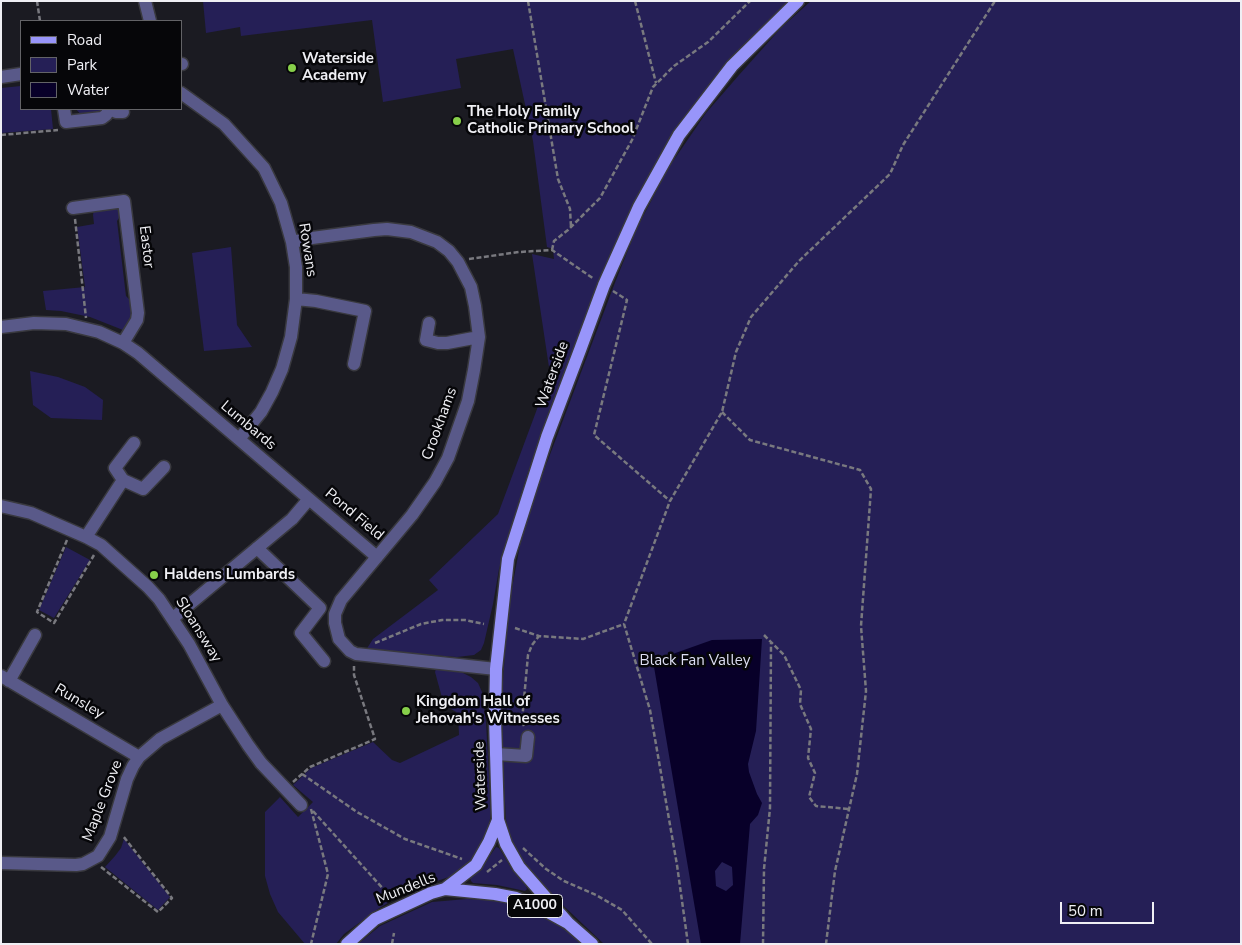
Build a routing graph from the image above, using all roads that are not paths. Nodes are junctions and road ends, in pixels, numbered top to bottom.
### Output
1 (145, 1) edge
2 (798, 1) edge
3 (150, 20) edge
4 (20, 74) edge
5 (1, 77) edge
6 (182, 94) edge
7 (64, 110) edge
8 (109, 110) edge
9 (112, 110) edge
10 (123, 112) dead end
11 (74, 208) road end
12 (292, 242) junction
13 (296, 299) junction
14 (429, 323) dead end
15 (1, 327) edge
16 (479, 337) junction
17 (123, 343) junction
18 (354, 364) dead end
19 (239, 439) junction
20 (134, 443) dead end
21 (164, 467) dead end
22 (123, 480) junction
23 (309, 499) junction
24 (1, 506) edge
25 (86, 537) junction
26 (257, 548) junction
27 (377, 557) junction
28 (173, 618) junction
29 (35, 635) dead end
30 (324, 661) dead end
31 (496, 669) junction
32 (5, 679) edge
33 (222, 705) junction
34 (528, 737) road end
35 (496, 754) junction
36 (139, 757) junction
37 (306, 807) road end
38 (498, 820) junction
39 (1, 863) edge
40 (445, 889) junction
41 (568, 923) junction
42 (347, 944) edge
43 (592, 944) edge

1 - 3 street
2 - 31 main road, Waterside
4 - 5 street
6 - 12 street, Rowans
7 - 8 street
9 - 10 street
11 - 17 street, Eastor
12 - 13 street, Rowans
12 - 16 street, Crookhams
13 - 18 street
13 - 19 street, Rowans
14 - 16 street
15 - 17 street, Lumbards
16 - 27 street, Crookhams
17 - 19 street, Lumbards
19 - 23 street, Lumbards
20 - 22 street
21 - 22 street
22 - 25 street
23 - 26 street
23 - 27 street, Pond Field
24 - 25 street, Sloansway
25 - 28 street, Sloansway
26 - 28 street
26 - 30 street
27 - 31 street, Crookhams
28 - 33 street, Sloansway
29 - 32 street
31 - 35 main road, Waterside
32 - 36 street, Runsley
33 - 36 street, Maple Grove
33 - 37 street, Sloansway
34 - 35 street
35 - 38 main road, Waterside
36 - 39 street, Maple Grove
38 - 40 main road, Waterside
38 - 41 main road, Waterside
40 - 41 main road, Mundells / A1000
40 - 42 main road, Mundells / A1000
41 - 43 main road, Mundells / A1000

